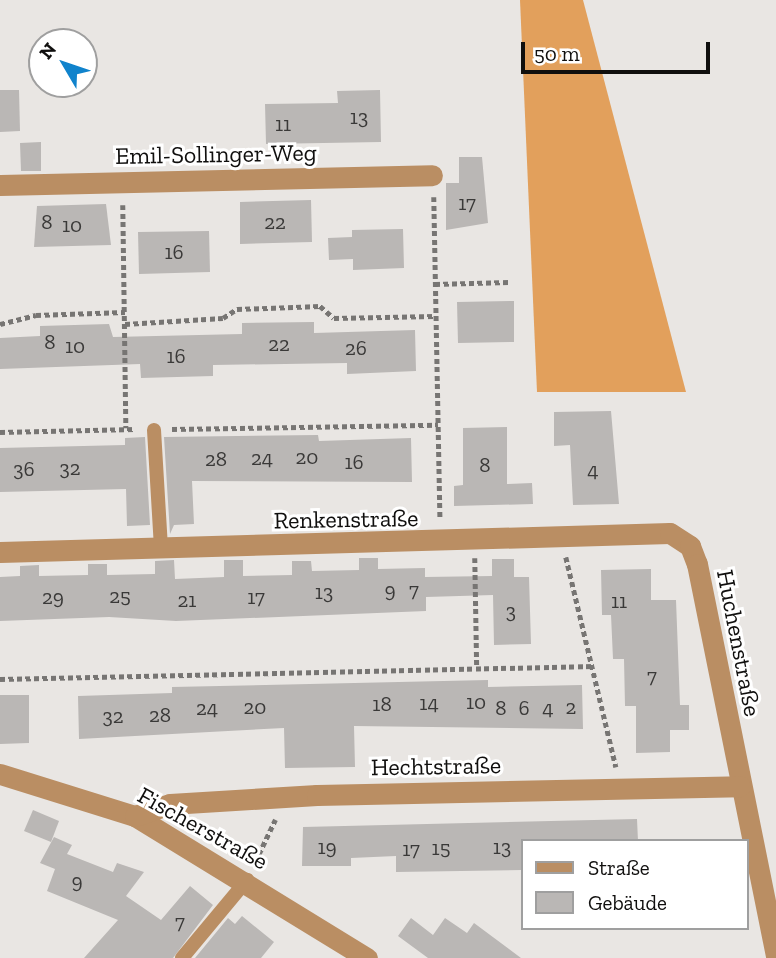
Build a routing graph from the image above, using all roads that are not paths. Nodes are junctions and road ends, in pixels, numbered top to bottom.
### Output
1 (432, 175) road end
2 (0, 185) edge
3 (154, 430) road end
4 (690, 546) joint
5 (161, 549) junction
6 (0, 552) edge
7 (0, 774) edge
8 (740, 786) junction
9 (135, 816) junction
10 (247, 880) junction
11 (776, 957) edge
12 (182, 958) edge
13 (367, 958) edge

1 - 2 street, Emil-Sollinger-Weg
3 - 5 lane
4 - 5 street, Renkenstraße
4 - 8 street, Huchenstraße
5 - 6 street, Renkenstraße
7 - 9 street, Fischerstraße
8 - 9 street, Hechtstraße
8 - 11 street, Huchenstraße
9 - 10 street, Fischerstraße
10 - 12 lane
10 - 13 street, Fischerstraße

